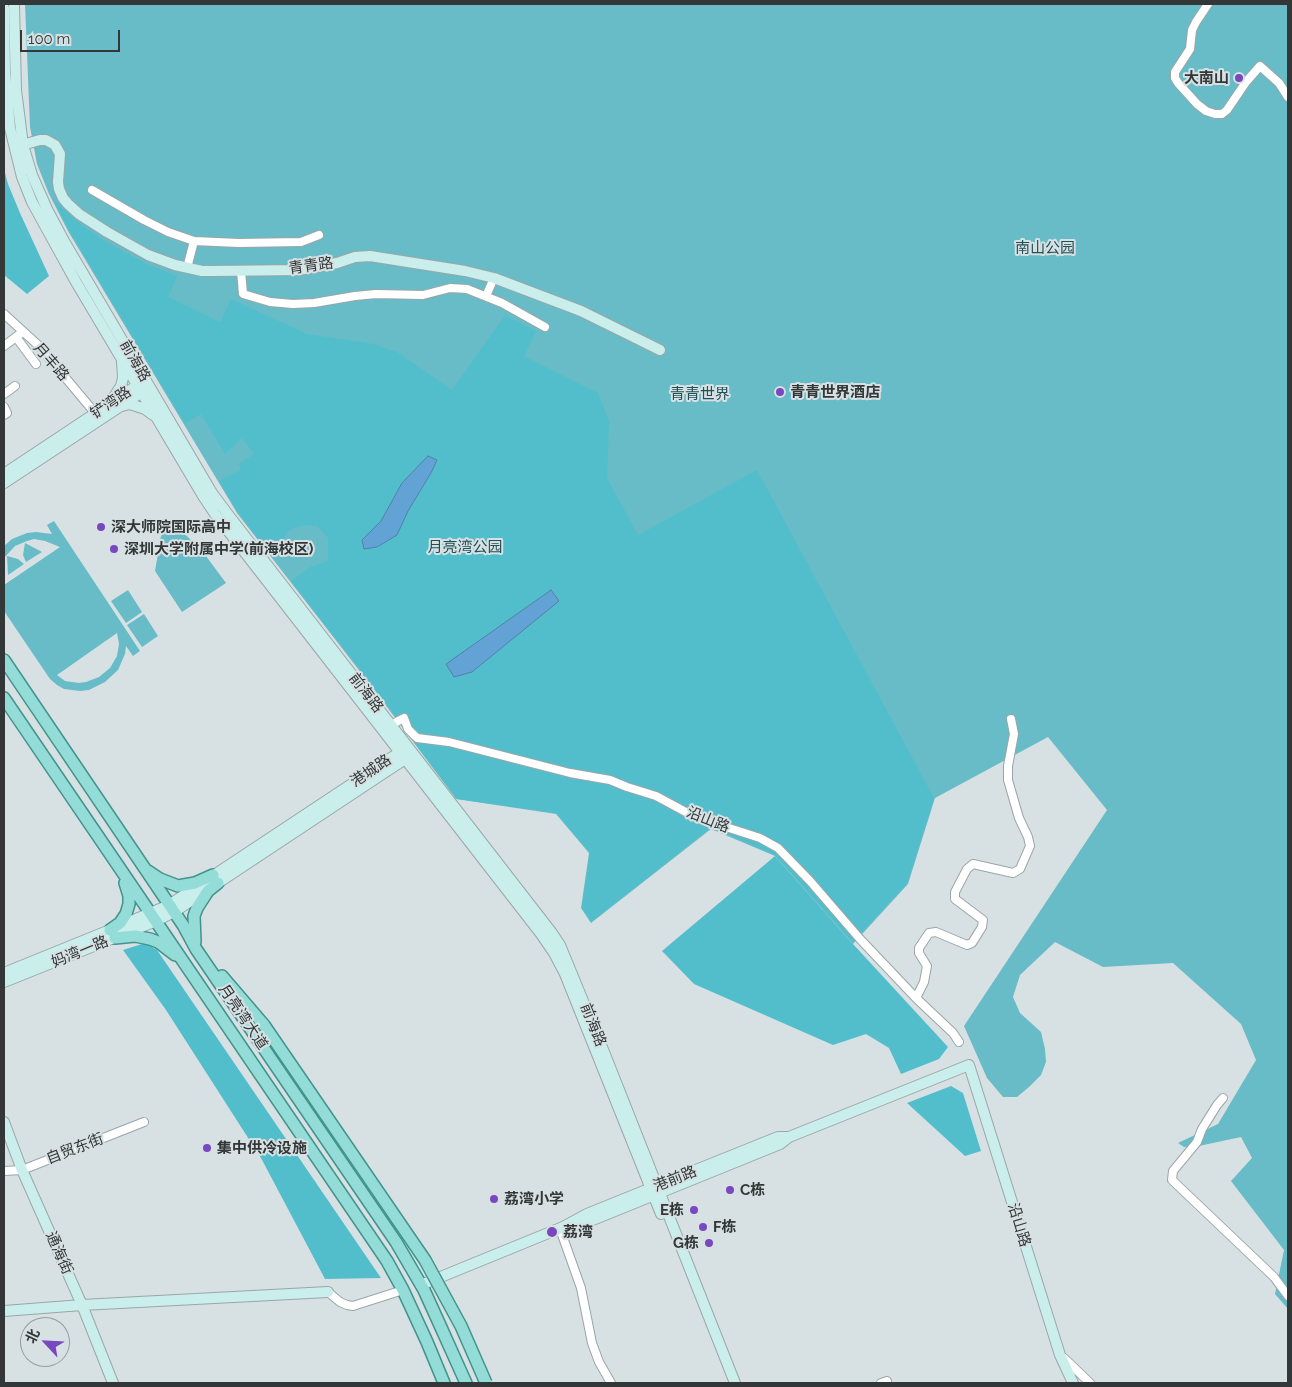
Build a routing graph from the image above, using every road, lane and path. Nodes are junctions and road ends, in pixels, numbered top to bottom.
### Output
1 (14, 4) edge
2 (1208, 4) edge
3 (4, 8) edge
4 (1288, 97) edge
5 (19, 146) junction
6 (92, 190) dead end
7 (318, 235) dead end
8 (194, 241) junction
9 (187, 268) junction
10 (241, 271) junction
11 (494, 278) junction
12 (486, 296) junction
13 (4, 314) edge
14 (545, 327) dead end
15 (24, 331) junction
16 (16, 337) junction
17 (4, 346) edge
18 (660, 350) dead end
19 (120, 356) junction
20 (36, 364) dead end
21 (15, 386) dead end
22 (143, 387) junction
23 (4, 394) edge
24 (109, 404) junction
25 (122, 406) junction
26 (4, 408) edge
27 (96, 413) junction
28 (4, 415) edge
29 (158, 420) junction
30 (4, 474) edge
31 (4, 483) edge
32 (4, 660) edge
33 (4, 698) edge
34 (1011, 720) dead end
35 (391, 726) junction
36 (405, 753) junction
37 (139, 861) junction
38 (120, 869) junction
39 (216, 879) junction
40 (171, 909) junction
41 (153, 917) junction
42 (113, 934) junction
43 (199, 953) junction
44 (186, 966) junction
45 (4, 973) edge
46 (4, 982) edge
47 (916, 998) junction
48 (959, 1042) dead end
49 (969, 1065) joint
50 (1223, 1098) dead end
51 (4, 1122) edge
52 (144, 1122) dead end
53 (22, 1170) junction
54 (4, 1171) edge
55 (655, 1191) junction
56 (562, 1228) junction
57 (421, 1285) junction
58 (403, 1290) junction
59 (328, 1292) joint
60 (1288, 1296) edge
61 (82, 1305) junction
62 (4, 1311) edge
63 (1060, 1355) junction
64 (113, 1383) edge
65 (444, 1383) edge
66 (466, 1383) edge
67 (486, 1383) edge
68 (611, 1383) edge
69 (728, 1383) edge
70 (735, 1383) edge
71 (1073, 1383) edge
72 (1090, 1383) edge

1 - 5 street, 前海路
2 - 4 street
3 - 5 street, 前海路
5 - 9 street, 青青路
5 - 19 street, 前海路
5 - 22 street, 前海路
6 - 8 street
7 - 8 street
8 - 9 street
9 - 10 street, 青青路
10 - 11 street, 青青路
10 - 12 street
11 - 12 street
11 - 18 street, 青青路
12 - 14 street
13 - 15 street, 月丰路
15 - 16 street
15 - 27 street, 月丰路
16 - 17 street
16 - 20 street
19 - 22 street, 前海路
19 - 24 street
21 - 23 street
22 - 24 street, 铲湾路
22 - 25 street, 铲湾路
22 - 29 street, 前海路
22 - 35 street, 前海路
24 - 27 street, 铲湾路
25 - 29 street
25 - 31 street, 铲湾路
26 - 28 street
27 - 30 street, 铲湾路
29 - 36 street, 前海路
32 - 37 main road, 月亮湾大道
33 - 38 main road, 月亮湾大道
34 - 47 street
35 - 36 street, 前海路
35 - 47 street, 沿山路
36 - 39 street, 港城路
36 - 55 street, 前海路
37 - 39 main road
37 - 40 main road, 月亮湾大道
38 - 41 main road, 月亮湾大道
38 - 42 main road
39 - 40 street, 港城路
39 - 43 main road
40 - 41 street, 港城路
40 - 43 main road, 月亮湾大道
41 - 42 street, 妈湾一路
41 - 44 main road, 月亮湾大道
42 - 44 main road
42 - 45 street, 妈湾一路
42 - 46 street, 妈湾一路
43 - 57 main road, 月亮湾大道
43 - 67 main road, bridge
44 - 58 main road, 月亮湾大道
47 - 48 street, 沿山路
49 - 55 street, 港前路
49 - 63 street, 沿山路
50 - 60 street
51 - 53 street, 通海街
52 - 53 street, 自贸东街
53 - 54 street, 自贸东街
53 - 61 street, 通海街
55 - 56 street, 港前路
55 - 69 street, 前海路
55 - 70 street, 前海路
56 - 57 street, 港前路
56 - 68 street
57 - 66 main road, 月亮湾大道
58 - 59 street
58 - 65 main road, 月亮湾大道
59 - 61 street
61 - 62 street
61 - 64 street, 通海街
63 - 71 street, 沿山路
63 - 72 street

